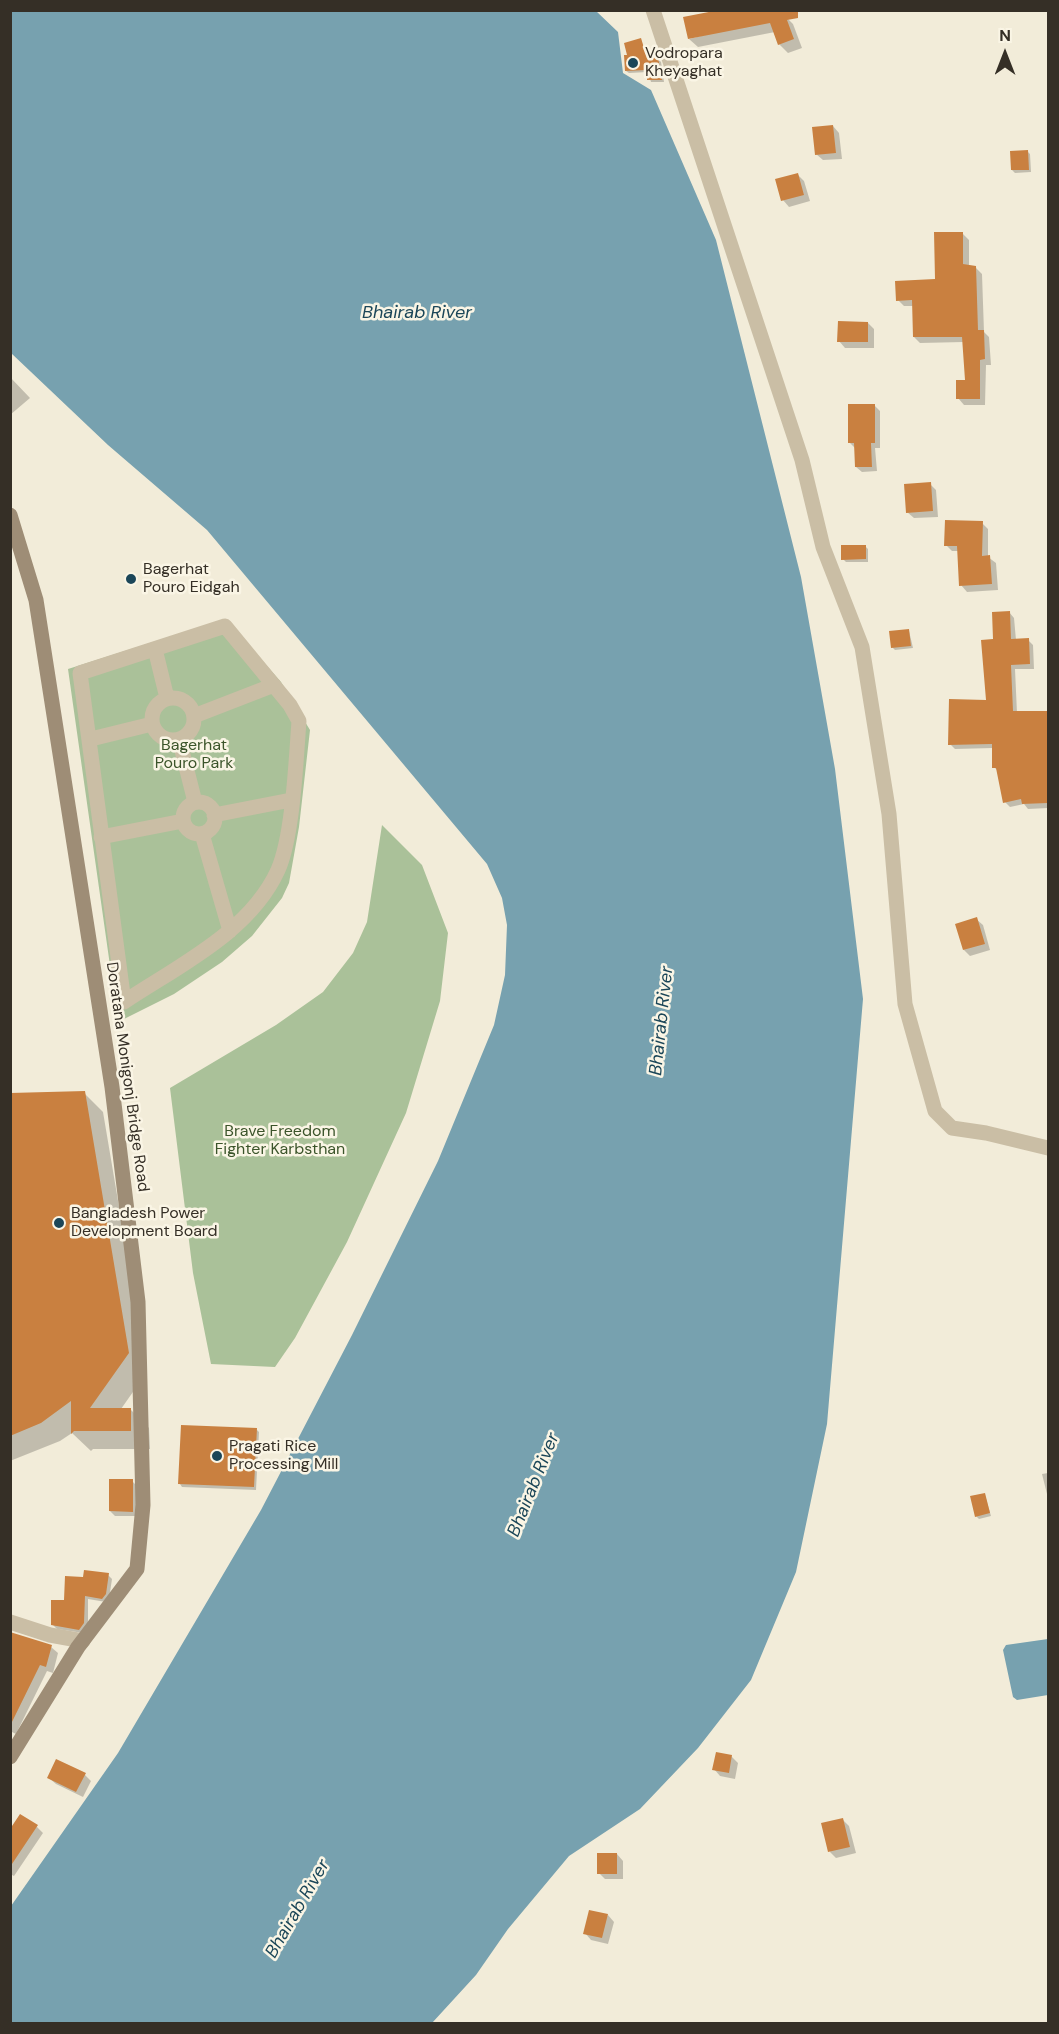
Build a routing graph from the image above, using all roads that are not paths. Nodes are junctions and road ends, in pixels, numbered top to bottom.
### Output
1 (653, 10) edge
2 (10, 514) edge
3 (155, 649) junction
4 (274, 685) junction
5 (167, 698) junction
6 (194, 716) junction
7 (152, 724) junction
8 (90, 739) junction
9 (179, 739) junction
10 (291, 800) junction
11 (195, 802) junction
12 (214, 815) junction
13 (183, 821) junction
14 (202, 834) junction
15 (101, 837) junction
16 (230, 931) junction
17 (1048, 1148) edge
18 (10, 1622) edge
19 (83, 1641) junction
20 (10, 1757) edge

1 - 17 street
2 - 19 main road, Doratana Monigonj Bridge Road
3 - 4 street
3 - 5 street
3 - 8 street
4 - 6 street
4 - 10 street
5 - 6 street
5 - 7 street
6 - 9 street
7 - 8 street
7 - 9 street
8 - 15 street
9 - 11 street
10 - 12 street
10 - 16 street
11 - 12 street
11 - 13 street
12 - 14 street
13 - 14 street
13 - 15 street
14 - 16 street
15 - 16 street
18 - 19 street
19 - 20 main road, Doratana Monigonj Bridge Road

